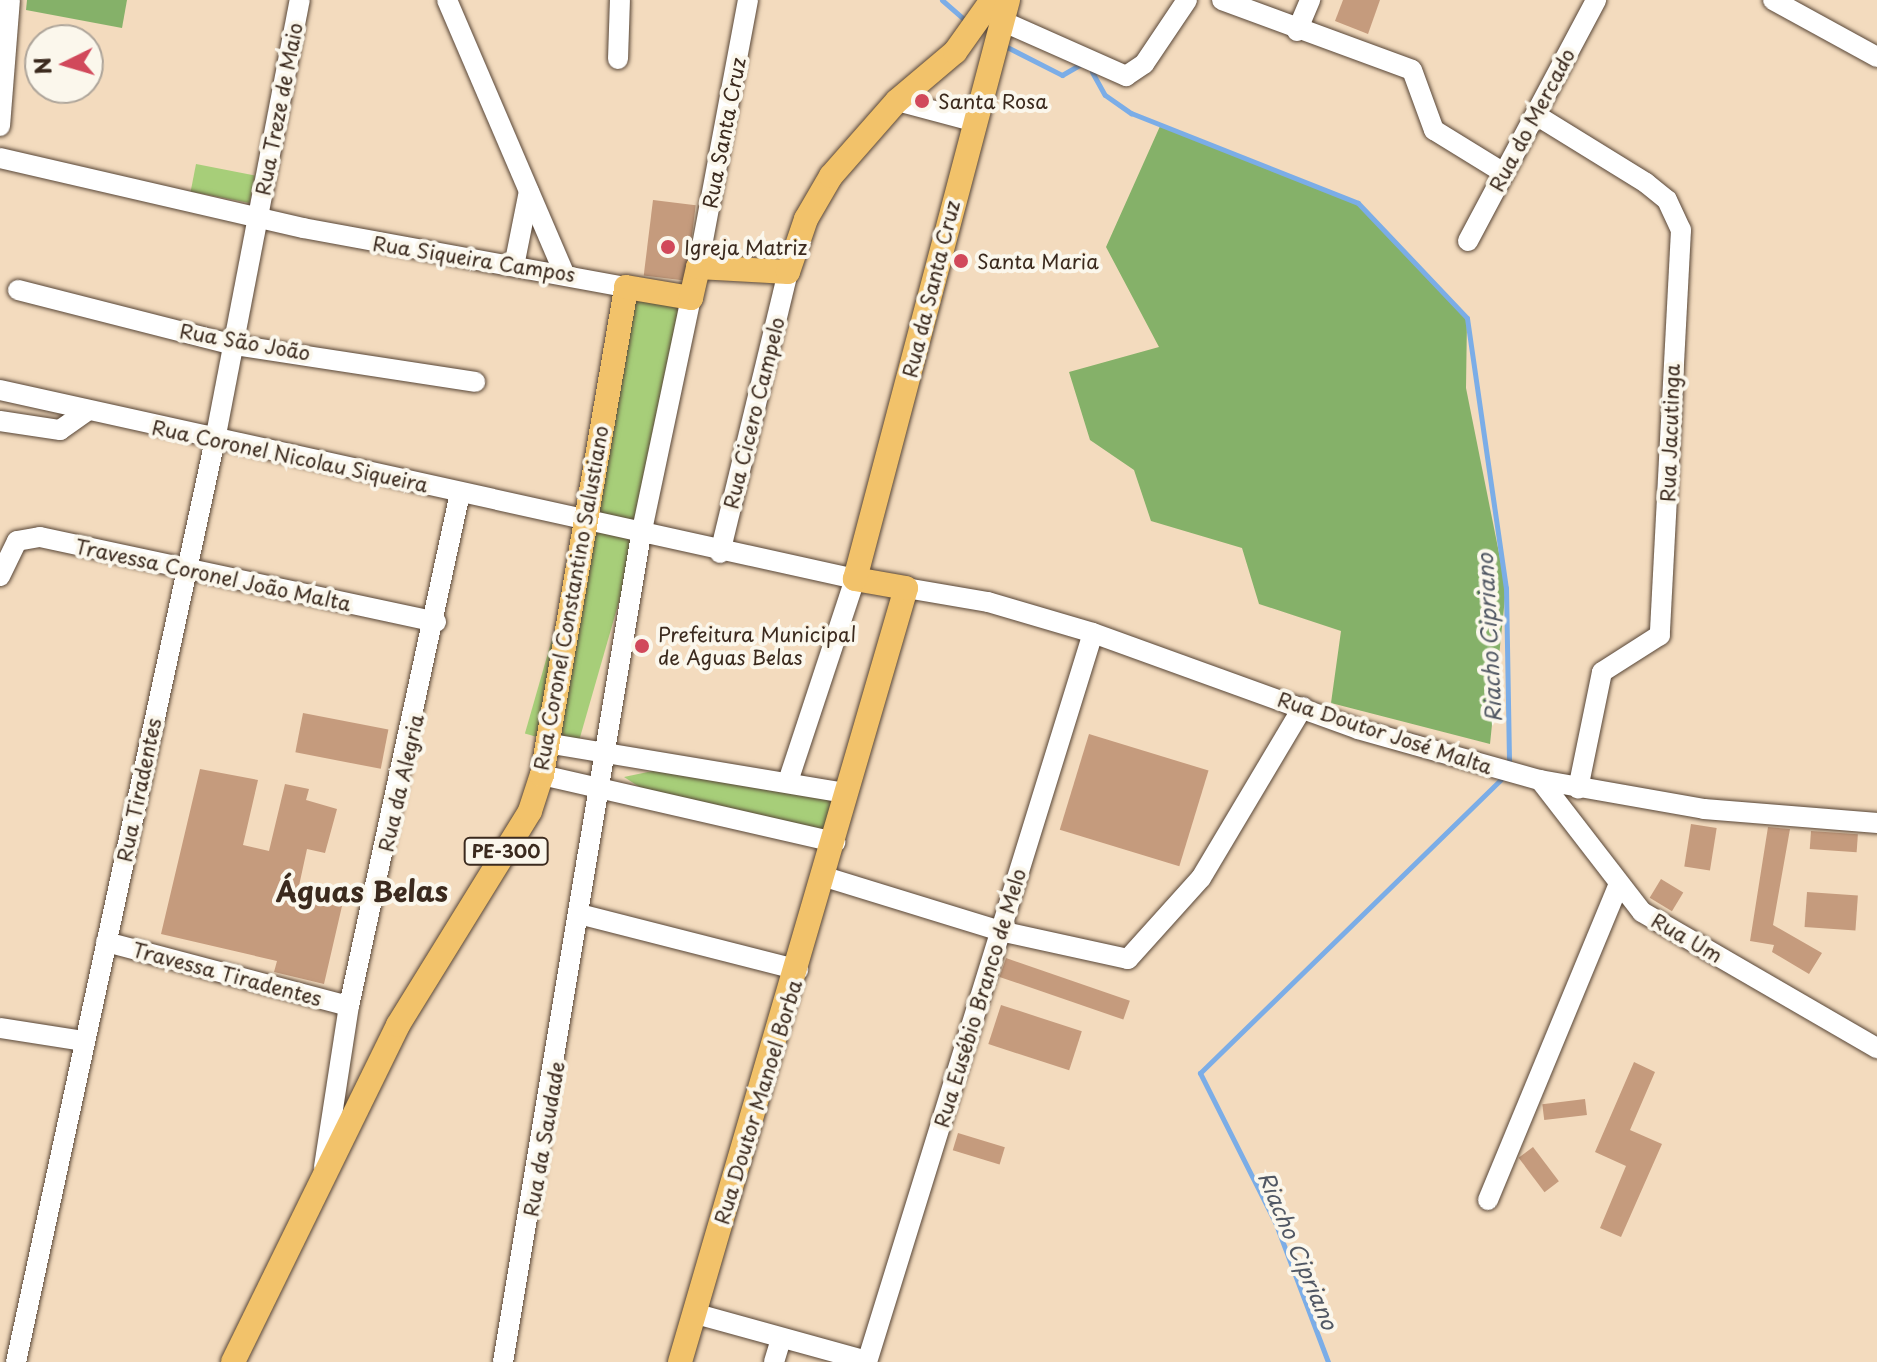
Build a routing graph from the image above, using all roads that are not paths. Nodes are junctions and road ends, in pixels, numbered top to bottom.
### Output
1 (10, 0) edge
2 (300, 0) edge
3 (447, 0) edge
4 (620, 0) edge
5 (748, 0) edge
6 (1222, 0) edge
7 (1310, 0) edge
8 (1596, 0) edge
9 (1773, 0) edge
10 (1248, 5) edge
11 (1181, 6) edge
12 (1001, 7) edge
13 (4, 22) edge
14 (1297, 31) junction
15 (1877, 57) edge
16 (618, 59) dead end
17 (897, 101) junction
18 (1536, 115) junction
19 (972, 121) junction
20 (0, 126) edge
21 (0, 158) edge
22 (1504, 173) junction
23 (529, 191) junction
24 (257, 218) junction
25 (1468, 241) dead end
26 (514, 266) junction
27 (698, 267) junction
28 (788, 272) junction
29 (564, 273) junction
30 (626, 287) junction
31 (18, 290) dead end
32 (691, 298) junction
33 (234, 345) junction
34 (475, 382) dead end
35 (0, 390) edge
36 (86, 412) junction
37 (0, 421) edge
38 (215, 440) junction
39 (460, 493) junction
40 (584, 522) junction
41 (641, 535) junction
42 (720, 553) junction
43 (2, 565) edge
44 (183, 573) junction
45 (855, 579) junction
46 (906, 588) junction
47 (436, 622) junction
48 (1093, 633) junction
49 (1303, 707) junction
50 (546, 743) junction
51 (606, 758) junction
52 (542, 775) junction
53 (1540, 780) junction
54 (788, 781) junction
55 (1578, 789) junction
56 (602, 792) junction
57 (846, 793) junction
58 (1877, 823) edge
59 (835, 842) junction
60 (825, 877) junction
61 (1618, 886) junction
62 (583, 915) junction
63 (1000, 931) junction
64 (106, 942) junction
65 (798, 970) junction
66 (349, 1006) junction
67 (0, 1028) edge
68 (1876, 1040) edge
69 (84, 1041) junction
70 (324, 1167) junction
71 (1488, 1200) dead end
72 (693, 1313) junction
73 (781, 1339) junction
74 (16, 1362) edge
75 (233, 1362) edge
76 (503, 1362) edge
77 (680, 1362) edge
78 (774, 1362) edge
79 (867, 1362) edge

1 - 13 street
2 - 24 street, Rua Treze de Maio
3 - 23 street
4 - 16 street
5 - 27 street, Rua Santa Cruz
6 - 10 street
7 - 14 street
8 - 18 street, Rua do Mercado
9 - 15 street
10 - 14 street
11 - 12 street
12 - 17 main road
12 - 19 main road, Rua da Santa Cruz
13 - 20 street
14 - 22 street
17 - 19 street
17 - 28 main road
18 - 22 street, Rua do Mercado
18 - 55 street, Rua Jacutinga
19 - 45 main road, Rua da Santa Cruz
21 - 24 street
22 - 25 street, Rua do Mercado
23 - 26 street
23 - 29 street
24 - 26 street, Rua Siqueira Campos
24 - 33 street, Rua Tiradentes
26 - 29 street, Rua Siqueira Campos
27 - 28 main road
27 - 32 main road
28 - 42 street, Rua Cicero Campelo
29 - 30 street, Rua Siqueira Campos
30 - 32 main road, Rua Siqueira Campos
30 - 40 main road, Rua Coronel Constantino Salustiano / PE-300
31 - 33 street, Rua São João
32 - 41 street, Rua da Saudade
33 - 34 street, Rua São João
33 - 38 street, Rua Tiradentes
35 - 36 street, Rua Coronel Nicolau Siqueira
36 - 37 street
36 - 38 street, Rua Coronel Nicolau Siqueira
38 - 39 street, Rua Coronel Nicolau Siqueira
38 - 44 street, Rua Tiradentes
39 - 40 street, Rua Coronel Nicolau Siqueira
39 - 47 street, Rua da Alegria
40 - 41 street, Rua Coronel Nicolau Siqueira
40 - 50 main road, Rua Coronel Constantino Salustiano / PE-300
41 - 42 street, Rua Coronel Nicolau Siqueira
41 - 51 street, Rua da Saudade
42 - 45 street, Rua Coronel Nicolau Siqueira
43 - 44 street, Travessa Coronel João Malta
44 - 47 street, Travessa Coronel João Malta
44 - 64 street, Rua Tiradentes
45 - 46 main road
45 - 54 street
46 - 48 street, Rua Doutor José Malta
46 - 57 main road, Rua Doutor Manoel Borba
47 - 66 street, Rua da Alegria
48 - 49 street, Rua Doutor José Malta
48 - 63 street, Rua Eusébio Branco de Melo
49 - 53 street, Rua Doutor José Malta
49 - 63 street
50 - 51 street
50 - 52 main road, Rua Coronel Constantino Salustiano / PE-300
51 - 54 street
51 - 56 street, Rua da Saudade
52 - 56 street
52 - 70 main road, Rua Coronel Constantino Salustiano / PE-300
53 - 55 street, Rua Doutor José Malta
53 - 61 street, Rua Um
54 - 57 street
55 - 58 street, Rua Doutor José Malta
56 - 59 street
56 - 62 street, Rua da Saudade
57 - 59 main road, Rua Doutor Manoel Borba
59 - 60 main road, Rua Doutor Manoel Borba
60 - 63 street
60 - 65 main road, Rua Doutor Manoel Borba
61 - 68 street, Rua Um
61 - 71 street
62 - 65 street
62 - 76 street, Rua da Saudade
63 - 79 street, Rua Eusébio Branco de Melo
64 - 66 street, Travessa Tiradentes
64 - 69 street, Rua Tiradentes
65 - 72 main road, Rua Doutor Manoel Borba
66 - 70 street, Rua da Alegria
67 - 69 street
69 - 74 street, Rua Tiradentes
70 - 75 main road, Rua Coronel Constantino Salustiano / PE-300
72 - 73 street
72 - 77 main road, Rua Doutor Manoel Borba
73 - 78 street
73 - 79 street

